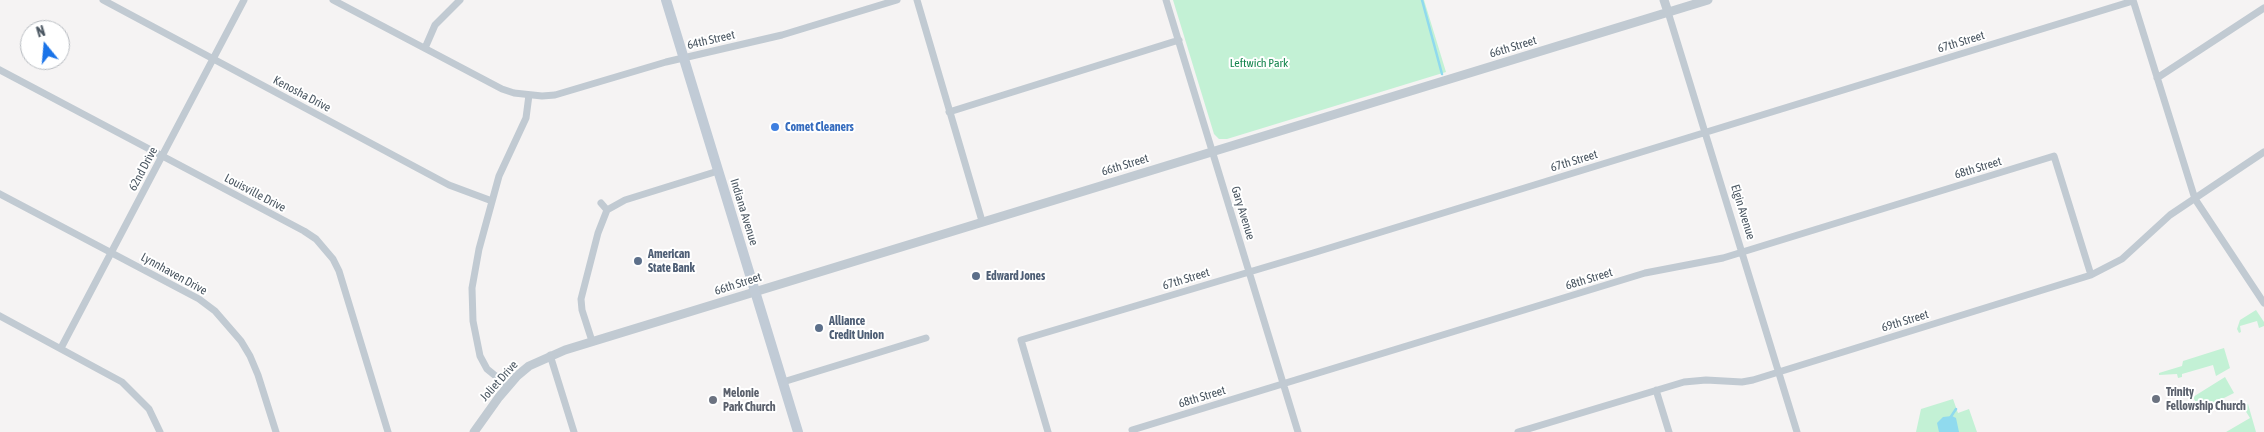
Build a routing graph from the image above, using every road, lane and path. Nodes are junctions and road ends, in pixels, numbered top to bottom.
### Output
1 (104, 0) edge
2 (244, 0) edge
3 (334, 0) edge
4 (460, 0) edge
5 (666, 0) edge
6 (897, 0) edge
7 (916, 0) edge
8 (1166, 0) edge
9 (1664, 0) edge
10 (1708, 0) edge
11 (2260, 0) edge
12 (2133, 1) edge
13 (2264, 7) edge
14 (1668, 12) junction
15 (1179, 40) junction
16 (425, 48) junction
17 (684, 58) junction
18 (214, 59) junction
19 (0, 70) edge
20 (2156, 78) junction
21 (529, 95) junction
22 (949, 112) junction
23 (1706, 133) junction
24 (1212, 151) junction
25 (2264, 152) edge
26 (162, 156) junction
27 (718, 171) junction
28 (0, 194) edge
29 (2195, 199) junction
30 (492, 202) junction
31 (601, 203) dead end
32 (607, 210) junction
33 (982, 221) junction
34 (111, 252) junction
35 (1742, 252) junction
36 (1249, 272) junction
37 (2091, 275) junction
38 (755, 291) junction
39 (2263, 299) edge
40 (0, 316) edge
41 (926, 338) dead end
42 (592, 341) junction
43 (60, 348) junction
44 (550, 355) junction
45 (1779, 372) junction
46 (783, 382) junction
47 (1283, 384) junction
48 (508, 386) junction
49 (1656, 390) junction
50 (1543, 428) edge
51 (1132, 430) dead end
52 (160, 432) edge
53 (276, 432) edge
54 (388, 432) edge
55 (474, 432) edge
56 (574, 432) edge
57 (798, 432) edge
58 (1048, 432) edge
59 (1298, 432) edge
60 (1518, 432) edge
61 (1669, 432) edge
62 (1797, 432) edge

1 - 18 street, Kenosha Drive
2 - 18 street, 62nd Drive
3 - 16 street, 64th Street
4 - 16 street
5 - 17 main road, Indiana Avenue
6 - 17 street, 64th Street
7 - 22 street
8 - 15 street, Gary Avenue
9 - 14 street, Elgin Avenue
10 - 14 street, 66th Street
11 - 13 street
12 - 20 street
12 - 23 street, 67th Street
13 - 20 street
14 - 23 street, Elgin Avenue
14 - 24 street, 66th Street
15 - 22 street
15 - 24 street, Gary Avenue
16 - 21 street, 64th Street
17 - 21 street, 64th Street
17 - 27 main road, Indiana Avenue
18 - 26 street, 62nd Drive
18 - 30 street, Kenosha Drive
19 - 26 street, Louisville Drive
20 - 29 street
21 - 30 street
22 - 33 street
23 - 35 street, Elgin Avenue
23 - 36 street, 67th Street
24 - 33 street, 66th Street
24 - 36 street, Gary Avenue
25 - 29 street, 69th Street
26 - 34 street, 62nd Drive
26 - 54 street, Louisville Drive
27 - 32 street
27 - 38 main road, Indiana Avenue
28 - 34 street, Lynnhaven Drive
29 - 37 street, 69th Street
29 - 39 street
30 - 48 street
31 - 32 street
32 - 42 street
33 - 38 street, 66th Street
34 - 43 street, 62nd Drive
34 - 53 street, Lynnhaven Drive
35 - 37 street, 68th Street
35 - 45 street, Elgin Avenue
35 - 47 street, 68th Street
36 - 47 street, Gary Avenue
36 - 58 street, 67th Street
37 - 45 street, 69th Street
38 - 42 street, 66th Street
38 - 46 main road, Indiana Avenue
40 - 43 street
41 - 46 street
42 - 44 street, 66th Street
43 - 52 street
44 - 48 street, Joliet Drive
44 - 56 street
45 - 49 street, 69th Street
45 - 62 street, Elgin Avenue
46 - 57 main road, Indiana Avenue
47 - 51 street, 68th Street
47 - 59 street, Gary Avenue
48 - 55 street, Joliet Drive
49 - 50 street, 69th Street
49 - 61 street
50 - 60 street, 69th Street

